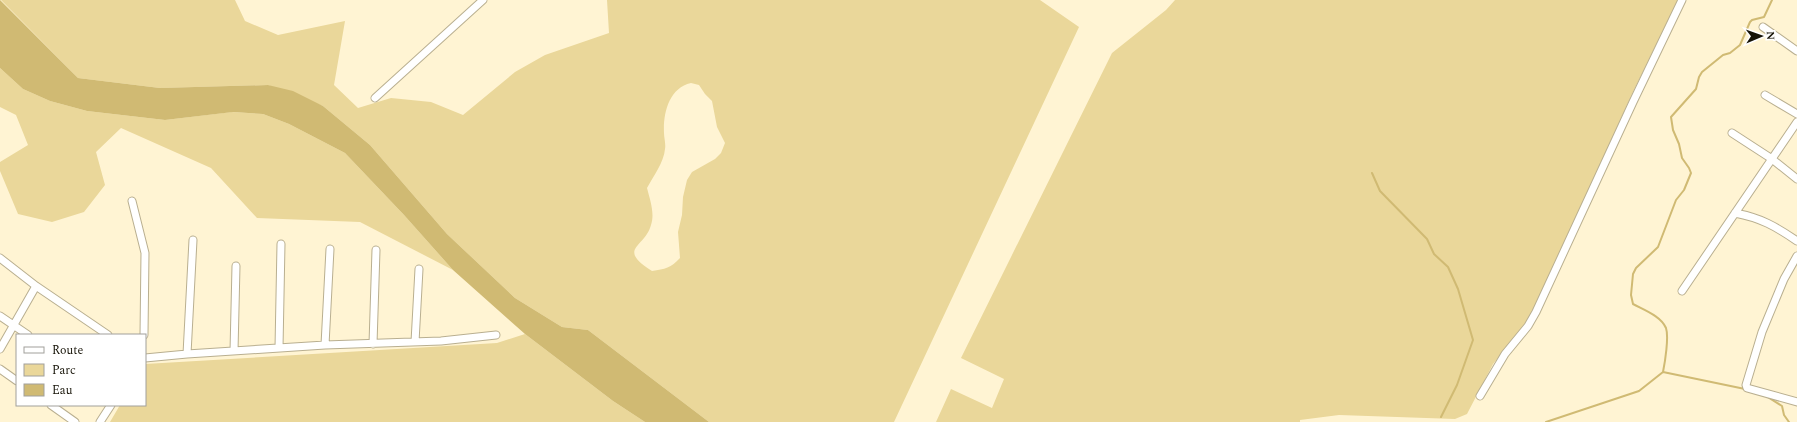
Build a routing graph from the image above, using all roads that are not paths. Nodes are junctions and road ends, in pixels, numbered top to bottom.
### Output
1 (483, 0) edge
2 (1682, 0) edge
3 (1763, 27) dead end
4 (1797, 50) edge
5 (1765, 95) dead end
6 (374, 98) dead end
7 (1797, 114) edge
8 (1797, 122) edge
9 (1732, 133) dead end
10 (1772, 159) junction
11 (1797, 179) edge
12 (132, 201) dead end
13 (1735, 213) junction
14 (193, 240) dead end
15 (1797, 241) edge
16 (281, 244) dead end
17 (330, 249) dead end
18 (376, 250) dead end
19 (1797, 256) edge
20 (0, 258) edge
21 (236, 266) dead end
22 (419, 269) dead end
23 (36, 286) junction
24 (1682, 291) dead end
25 (0, 316) edge
26 (14, 326) junction
27 (26, 334) edge
28 (107, 334) edge
29 (144, 334) edge
30 (496, 335) dead end
31 (415, 342) junction
32 (373, 344) junction
33 (325, 345) junction
34 (279, 348) junction
35 (0, 349) edge
36 (234, 351) junction
37 (187, 354) junction
38 (146, 358) edge
39 (0, 370) edge
40 (16, 380) edge
41 (1480, 396) dead end
42 (1797, 402) edge
43 (52, 406) edge
44 (109, 406) edge
45 (75, 422) edge
46 (100, 422) edge

1 - 6 street
2 - 41 street
3 - 4 street
5 - 7 street
8 - 10 street
9 - 10 street
10 - 11 street
10 - 13 street
12 - 29 street
13 - 15 street
13 - 24 street
14 - 37 street
16 - 34 street
17 - 33 street
18 - 32 street
19 - 42 street
20 - 23 street
21 - 36 street
22 - 31 street
23 - 26 street
23 - 28 street
25 - 26 street
26 - 27 street
26 - 35 street
30 - 31 street
31 - 32 street
32 - 33 street
33 - 34 street
34 - 36 street
36 - 37 street
37 - 38 street
39 - 40 street
43 - 45 street
44 - 46 street

